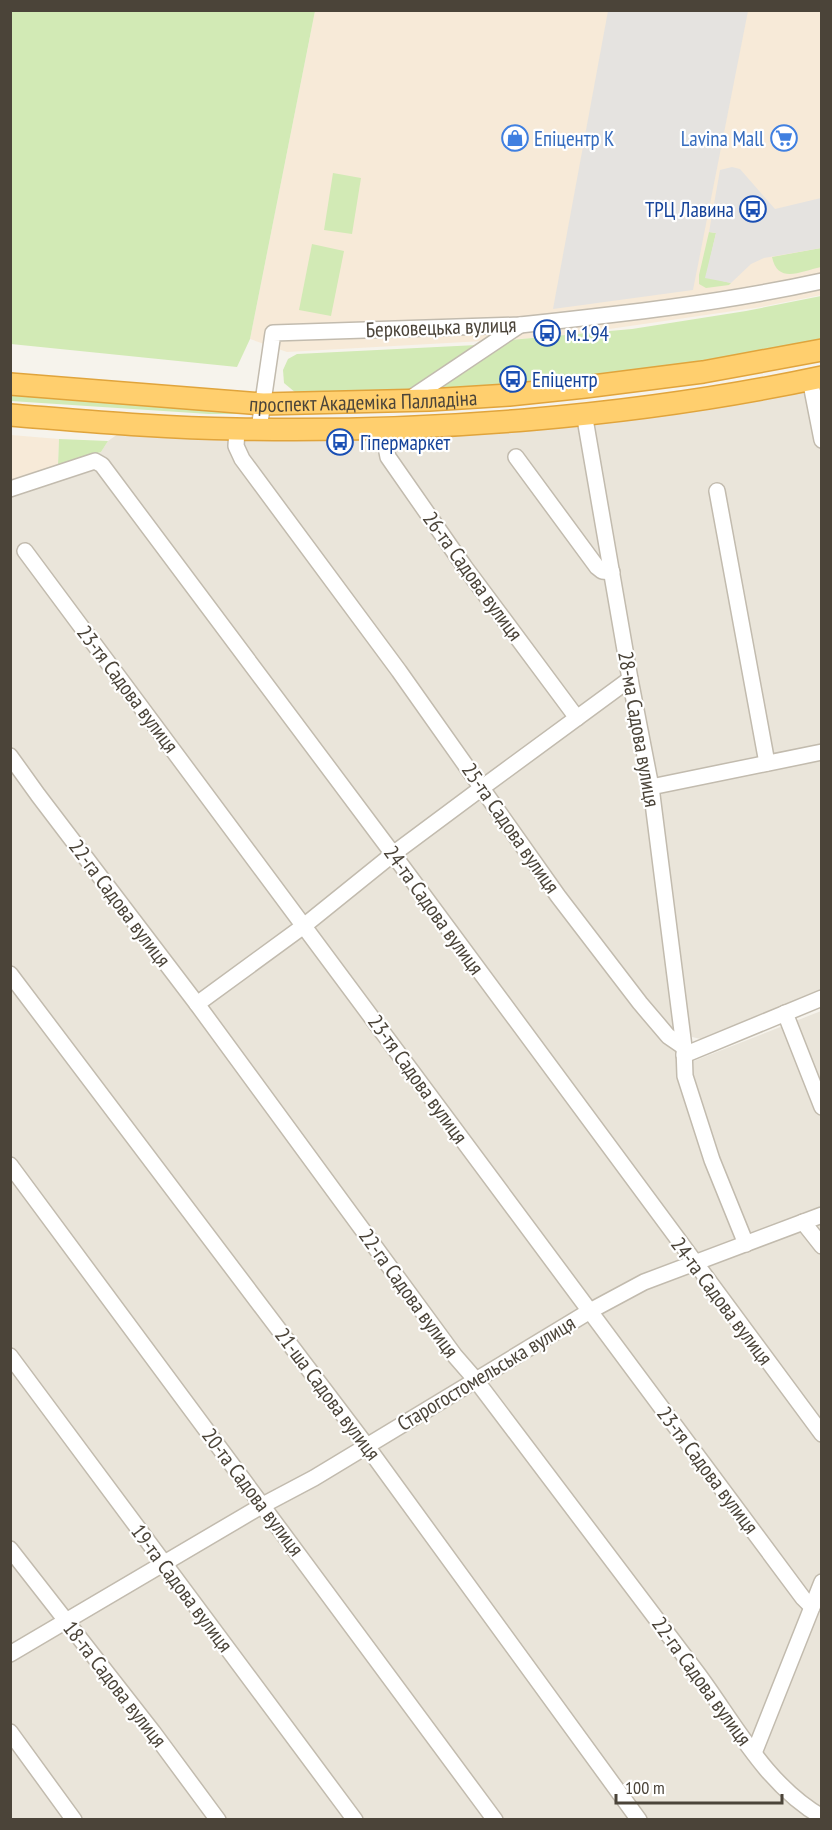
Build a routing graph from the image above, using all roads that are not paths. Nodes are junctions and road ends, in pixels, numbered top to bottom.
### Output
1 (822, 281) edge
2 (520, 325) junction
3 (822, 350) edge
4 (816, 378) edge
5 (10, 384) edge
6 (406, 401) junction
7 (263, 404) junction
8 (584, 413) junction
9 (10, 415) edge
10 (382, 428) junction
11 (237, 429) junction
12 (260, 429) junction
13 (822, 440) edge
14 (516, 457) dead end
15 (10, 489) edge
16 (717, 491) dead end
17 (25, 551) dead end
18 (612, 572) junction
19 (630, 679) junction
20 (577, 718) junction
21 (822, 752) edge
22 (10, 756) edge
23 (767, 763) junction
24 (483, 787) junction
25 (651, 787) junction
26 (393, 854) junction
27 (305, 925) junction
28 (10, 974) edge
29 (822, 998) edge
30 (197, 1004) junction
31 (785, 1013) junction
32 (684, 1051) junction
33 (822, 1107) edge
34 (10, 1165) edge
35 (822, 1215) edge
36 (803, 1222) junction
37 (746, 1244) junction
38 (822, 1246) edge
39 (693, 1262) junction
40 (590, 1311) junction
41 (10, 1356) edge
42 (475, 1379) junction
43 (822, 1434) edge
44 (366, 1444) junction
45 (263, 1505) junction
46 (10, 1549) edge
47 (164, 1564) junction
48 (822, 1582) edge
49 (812, 1607) junction
50 (66, 1622) junction
51 (10, 1654) edge
52 (10, 1732) edge
53 (754, 1753) junction
54 (822, 1817) edge
55 (74, 1820) edge
56 (218, 1820) edge
57 (355, 1820) edge
58 (495, 1820) edge
59 (639, 1820) edge

1 - 2 street, Берковецька вулиця
2 - 6 street
2 - 7 street, Берковецька вулиця
3 - 6 highway, проспект Академіка Палладіна
4 - 8 highway, проспект Академіка Палладіна
4 - 13 street
5 - 7 highway, проспект Академіка Палладіна
6 - 7 highway, проспект Академіка Палладіна
7 - 12 street
8 - 10 highway, проспект Академіка Палладіна
8 - 18 street, 28-ма Садова вулиця
9 - 11 highway, проспект Академіка Палладіна
10 - 12 highway, проспект Академіка Палладіна
10 - 20 street, 26-та Садова вулиця
11 - 12 highway, проспект Академіка Палладіна
11 - 24 street, 25-та Садова вулиця
14 - 18 street
15 - 26 street, 24-та Садова вулиця
16 - 23 street
17 - 27 street, 23-тя Садова вулиця
18 - 19 street, 28-ма Садова вулиця
19 - 20 street
19 - 25 street, 28-ма Садова вулиця
20 - 24 street
21 - 23 street
22 - 30 street, 22-га Садова вулиця
23 - 25 street
24 - 26 street
24 - 32 street, 25-та Садова вулиця
25 - 32 street, 28-ма Садова вулиця
26 - 27 street
26 - 39 street, 24-та Садова вулиця
27 - 30 street
27 - 40 street, 23-тя Садова вулиця
28 - 44 street, 21-ша Садова вулиця
29 - 31 street
30 - 42 street, 22-га Садова вулиця
31 - 32 street
31 - 33 street
32 - 37 street
34 - 45 street, 20-та Садова вулиця
35 - 36 street, Старогостомельська вулиця
36 - 37 street, Старогостомельська вулиця
36 - 38 street
37 - 39 street, Старогостомельська вулиця
39 - 40 street, Старогостомельська вулиця
39 - 43 street, 24-та Садова вулиця
40 - 42 street, Старогостомельська вулиця
40 - 49 street, 23-тя Садова вулиця
41 - 47 street, 19-та Садова вулиця
42 - 44 street, Старогостомельська вулиця
42 - 53 street, 22-га Садова вулиця
44 - 45 street, Старогостомельська вулиця
44 - 59 street, 21-ша Садова вулиця
45 - 47 street, Старогостомельська вулиця
45 - 58 street, 20-та Садова вулиця
46 - 50 street, 18-та Садова вулиця
47 - 50 street, Старогостомельська вулиця
47 - 57 street, 19-та Садова вулиця
48 - 49 street
49 - 53 street
50 - 51 street, Старогостомельська вулиця
50 - 56 street, 18-та Садова вулиця
52 - 55 street
53 - 54 street, 22-га Садова вулиця

